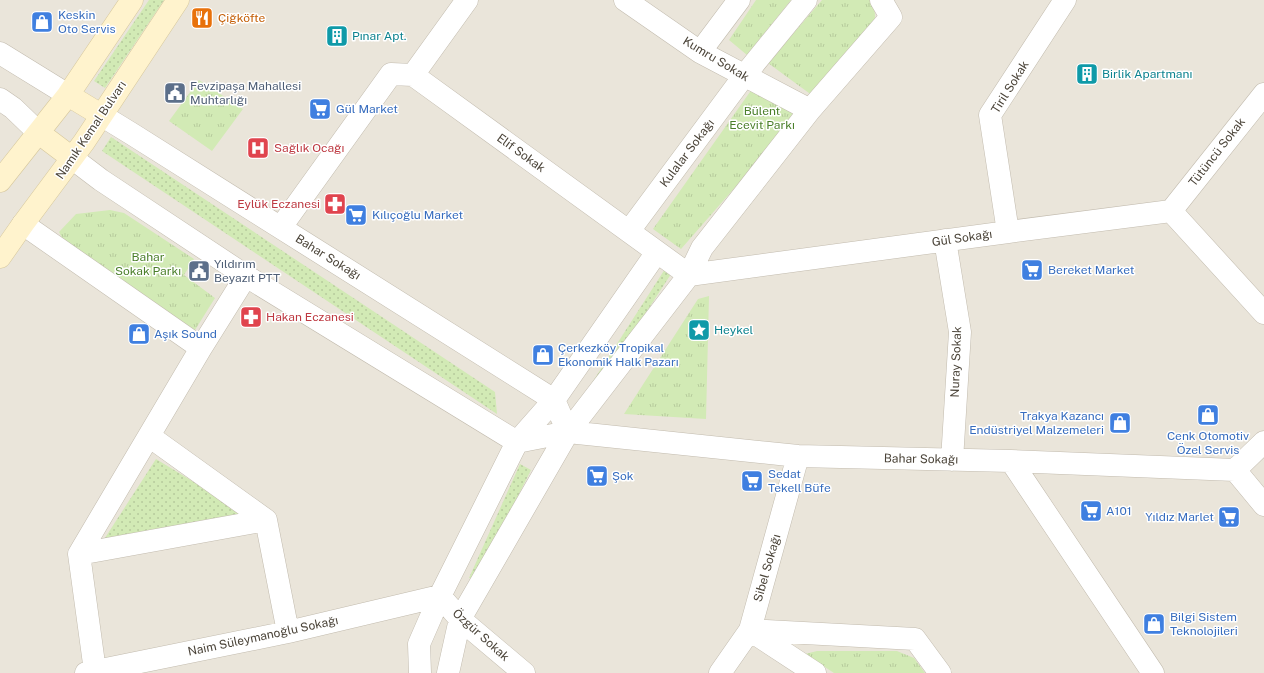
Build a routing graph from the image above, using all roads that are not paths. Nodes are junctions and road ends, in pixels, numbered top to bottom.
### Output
1 (132, 0) edge
2 (178, 0) edge
3 (467, 0) edge
4 (625, 0) edge
5 (739, 0) edge
6 (806, 0) edge
7 (1065, 0) edge
8 (886, 8) edge
9 (700, 52) junction
10 (0, 53) edge
11 (413, 75) junction
12 (744, 76) junction
13 (1264, 94) edge
14 (68, 95) junction
15 (0, 99) edge
16 (810, 110) junction
17 (101, 115) junction
18 (39, 133) junction
19 (72, 158) junction
20 (0, 181) edge
21 (1171, 211) junction
22 (23, 224) junction
23 (281, 227) junction
24 (629, 231) junction
25 (1008, 232) junction
26 (945, 240) junction
27 (657, 252) junction
28 (0, 257) edge
29 (689, 275) junction
30 (246, 276) junction
31 (1264, 313) edge
32 (201, 348) junction
33 (554, 400) junction
34 (568, 432) junction
35 (149, 436) junction
36 (518, 442) junction
37 (1264, 442) edge
38 (798, 456) junction
39 (952, 460) junction
40 (1011, 461) junction
41 (1235, 470) junction
42 (1264, 505) edge
43 (266, 520) junction
44 (79, 554) junction
45 (440, 596) junction
46 (460, 619) junction
47 (750, 630) junction
48 (288, 632) junction
49 (90, 672) edge
50 (420, 673) edge
51 (448, 673) edge
52 (524, 673) edge
53 (720, 673) edge
54 (815, 673) edge
55 (940, 673) edge
56 (1154, 673) edge

1 - 14 main road
2 - 17 main road, Namık Kemal Bulvarı
3 - 11 street
4 - 9 street, Kumru Sokak
5 - 9 street
6 - 12 street, Kulalar Sokağı
7 - 25 street, Tiril Sokak
8 - 16 street
9 - 12 street, Kumru Sokak
10 - 14 street
11 - 23 street
11 - 24 street, Elif Sokak
12 - 16 street, Kumru Sokak
12 - 24 street, Kulalar Sokağı
13 - 21 street, Tütüncü Sokak
14 - 17 main road
14 - 18 main road
15 - 18 street
16 - 29 street
17 - 19 main road, Namık Kemal Bulvarı
17 - 23 street, Bahar Sokağı
18 - 19 main road
18 - 20 main road
19 - 22 main road, Namık Kemal Bulvarı
19 - 30 street
21 - 25 street, Gül Sokağı
21 - 31 street
22 - 28 main road, Namık Kemal Bulvarı
22 - 32 street
23 - 33 street, Bahar Sokağı
24 - 27 street
25 - 26 street, Gül Sokağı
26 - 29 street, Gül Sokağı
26 - 39 street, Nuray Sokak
27 - 29 street
27 - 33 street
29 - 34 street
30 - 32 street
30 - 36 street
32 - 35 street
33 - 34 street
33 - 36 street
34 - 36 street, Bahar Sokağı
34 - 38 street, Bahar Sokağı
34 - 46 street
35 - 43 street
35 - 44 street
36 - 45 street
37 - 41 street
38 - 39 street, Bahar Sokağı
38 - 47 street, Sibel Sokağı
39 - 40 street, Bahar Sokağı
40 - 41 street, Bahar Sokağı
40 - 56 street
41 - 42 street
43 - 44 street
43 - 48 street
44 - 49 street
45 - 46 street, Özgür Sokak
45 - 48 street, Naim Süleymanoğlu Sokağı
45 - 50 street
46 - 51 street
46 - 52 street, Özgür Sokak
47 - 53 street, Sibel Sokağı
47 - 54 street
47 - 55 street
48 - 49 street, Naim Süleymanoğlu Sokağı

